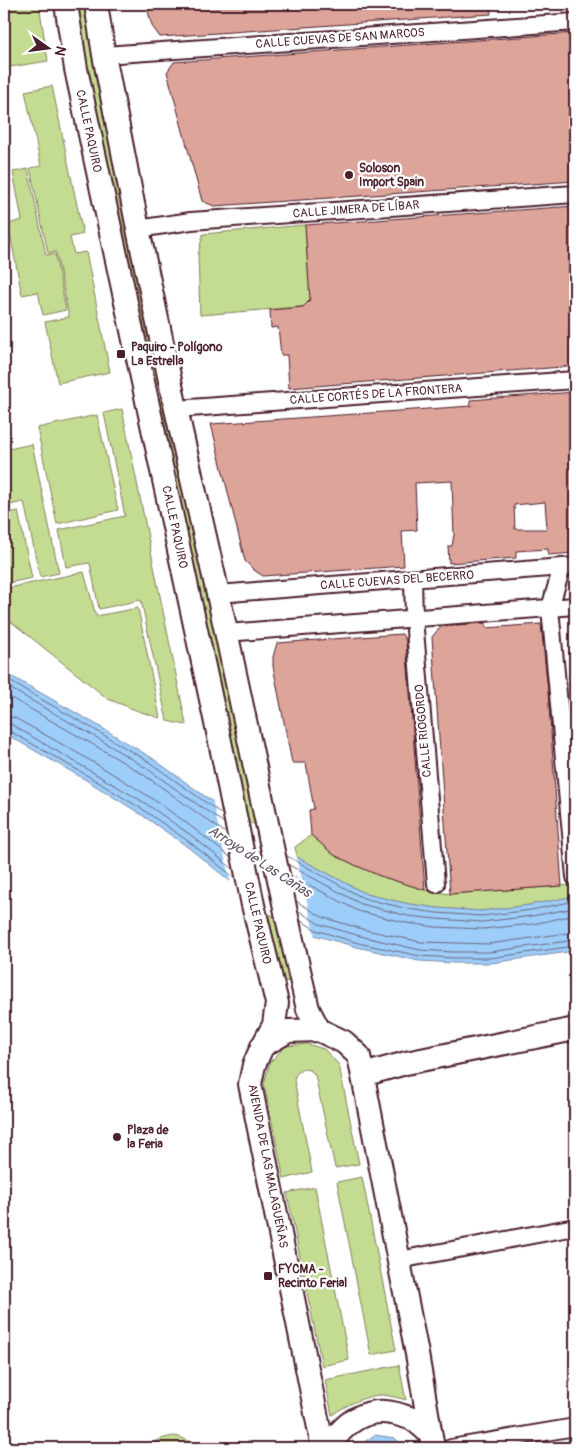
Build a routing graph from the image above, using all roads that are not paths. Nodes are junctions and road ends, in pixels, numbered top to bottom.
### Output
1 (66, 4) edge
2 (96, 4) edge
3 (575, 22) edge
4 (104, 56) junction
5 (575, 194) edge
6 (138, 229) junction
7 (575, 380) edge
8 (176, 409) junction
9 (569, 567) edge
10 (413, 579) junction
11 (218, 594) junction
12 (575, 606) edge
13 (550, 608) junction
14 (414, 618) junction
15 (226, 633) junction
16 (575, 878) edge
17 (436, 884) dead end
18 (575, 1029) edge
19 (319, 1030) junction
20 (262, 1047) junction
21 (363, 1075) junction
22 (575, 1227) edge
23 (399, 1260) junction
24 (575, 1427) edge
25 (432, 1441) edge
26 (323, 1448) edge
27 (329, 1448) edge
28 (451, 1448) edge

1 - 20 main road, CALLE PAQUIRO
2 - 4 main road
3 - 4 street, CALLE CUEVAS DE SAN MARCOS
4 - 6 main road
5 - 6 street, CALLE JIMERA DE LÍBAR
6 - 8 main road
7 - 8 street, CALLE CORTÉS DE LA FRONTERA
8 - 11 main road
9 - 10 street, CALLE CUEVAS DEL BECERRO
9 - 13 street
10 - 11 street, CALLE CUEVAS DEL BECERRO
10 - 14 street, CALLE RIOGORDO
11 - 15 main road
12 - 13 street
13 - 14 street
13 - 16 street
14 - 15 street
14 - 17 street, CALLE RIOGORDO
15 - 19 main road
18 - 21 main road
19 - 20 main road
19 - 21 main road
20 - 26 main road, AVENIDA DE LAS MALAGUEÑAS
21 - 23 main road
22 - 23 street
23 - 25 main road
24 - 28 street
25 - 27 main road

